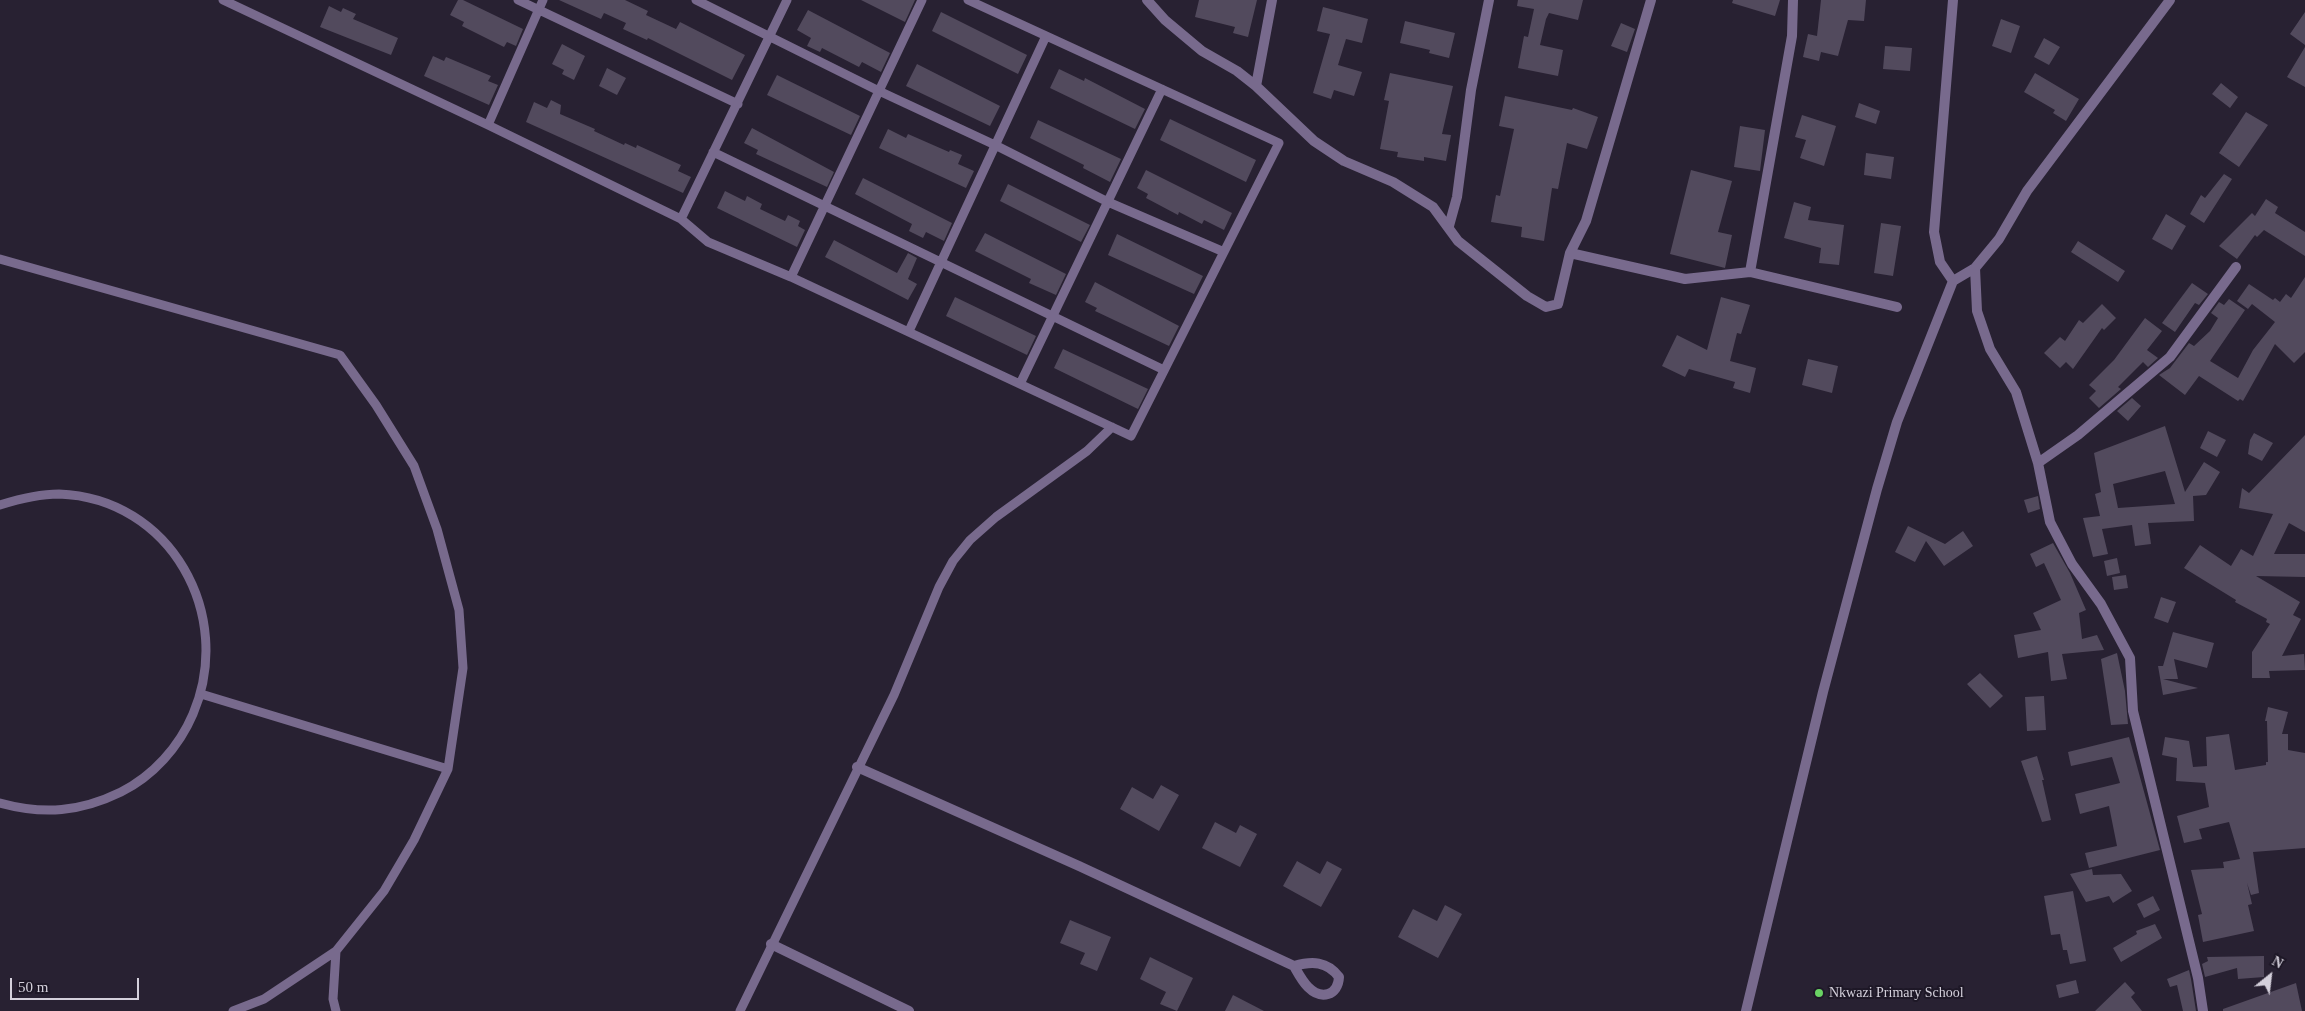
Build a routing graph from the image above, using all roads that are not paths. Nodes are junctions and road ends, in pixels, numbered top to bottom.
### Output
1 (222, 0) edge
2 (518, 0) edge
3 (543, 0) edge
4 (696, 0) edge
5 (787, 0) edge
6 (922, 0) edge
7 (968, 0) edge
8 (1147, 0) edge
9 (1272, 0) edge
10 (1489, 0) edge
11 (1651, 0) edge
12 (1793, 0) edge
13 (1953, 0) edge
14 (2170, 0) edge
15 (539, 10) junction
16 (769, 35) junction
17 (1046, 36) junction
18 (1256, 86) junction
19 (1162, 89) junction
20 (879, 91) junction
21 (738, 104) junction
22 (488, 125) junction
23 (995, 145) junction
24 (713, 152) junction
25 (1108, 202) junction
26 (825, 205) junction
27 (681, 220) junction
28 (1449, 226) junction
29 (1224, 252) junction
30 (1570, 253) junction
31 (0, 260) edge
32 (941, 262) junction
33 (2236, 267) dead end
34 (1975, 268) junction
35 (1750, 272) junction
36 (791, 276) junction
37 (1953, 281) junction
38 (1897, 308) dead end
39 (1053, 316) junction
40 (908, 331) junction
41 (1164, 370) junction
42 (1020, 384) junction
43 (1112, 427) junction
44 (2038, 463) junction
45 (0, 504) edge
46 (201, 694) junction
47 (857, 767) junction
48 (448, 769) junction
49 (0, 803) edge
50 (771, 944) junction
51 (336, 951) junction
52 (1294, 966) dead end
53 (233, 1011) edge
54 (336, 1011) edge
55 (740, 1011) edge
56 (908, 1011) edge
57 (1746, 1011) edge
58 (2203, 1011) edge

1 - 22 lane
2 - 15 lane
3 - 15 lane
4 - 16 lane
5 - 16 lane
6 - 20 lane
7 - 17 lane
8 - 18 street
9 - 18 street
10 - 28 street
11 - 30 street
12 - 35 street
13 - 37 street
14 - 34 street
15 - 21 lane
15 - 22 lane
16 - 20 lane
16 - 21 lane
17 - 19 lane
17 - 23 lane
18 - 28 street
19 - 25 lane
19 - 29 lane
20 - 23 lane
20 - 26 lane
21 - 24 lane
22 - 27 lane
23 - 25 lane
23 - 32 lane
24 - 26 lane
24 - 27 lane
25 - 29 lane
25 - 39 lane
26 - 32 lane
26 - 36 lane
27 - 36 lane
28 - 30 street
29 - 41 lane
30 - 35 street
31 - 48 lane
32 - 39 lane
32 - 40 lane
33 - 44 street
34 - 37 street
34 - 44 street
35 - 38 street
36 - 40 lane
37 - 57 street
39 - 41 lane
39 - 42 lane
40 - 42 lane
41 - 43 lane
42 - 43 lane
43 - 47 lane
44 - 58 street
45 - 46 lane
46 - 48 lane
46 - 49 lane
47 - 50 lane
47 - 52 street
48 - 51 lane
50 - 55 lane
50 - 56 street
51 - 53 lane
51 - 54 lane

